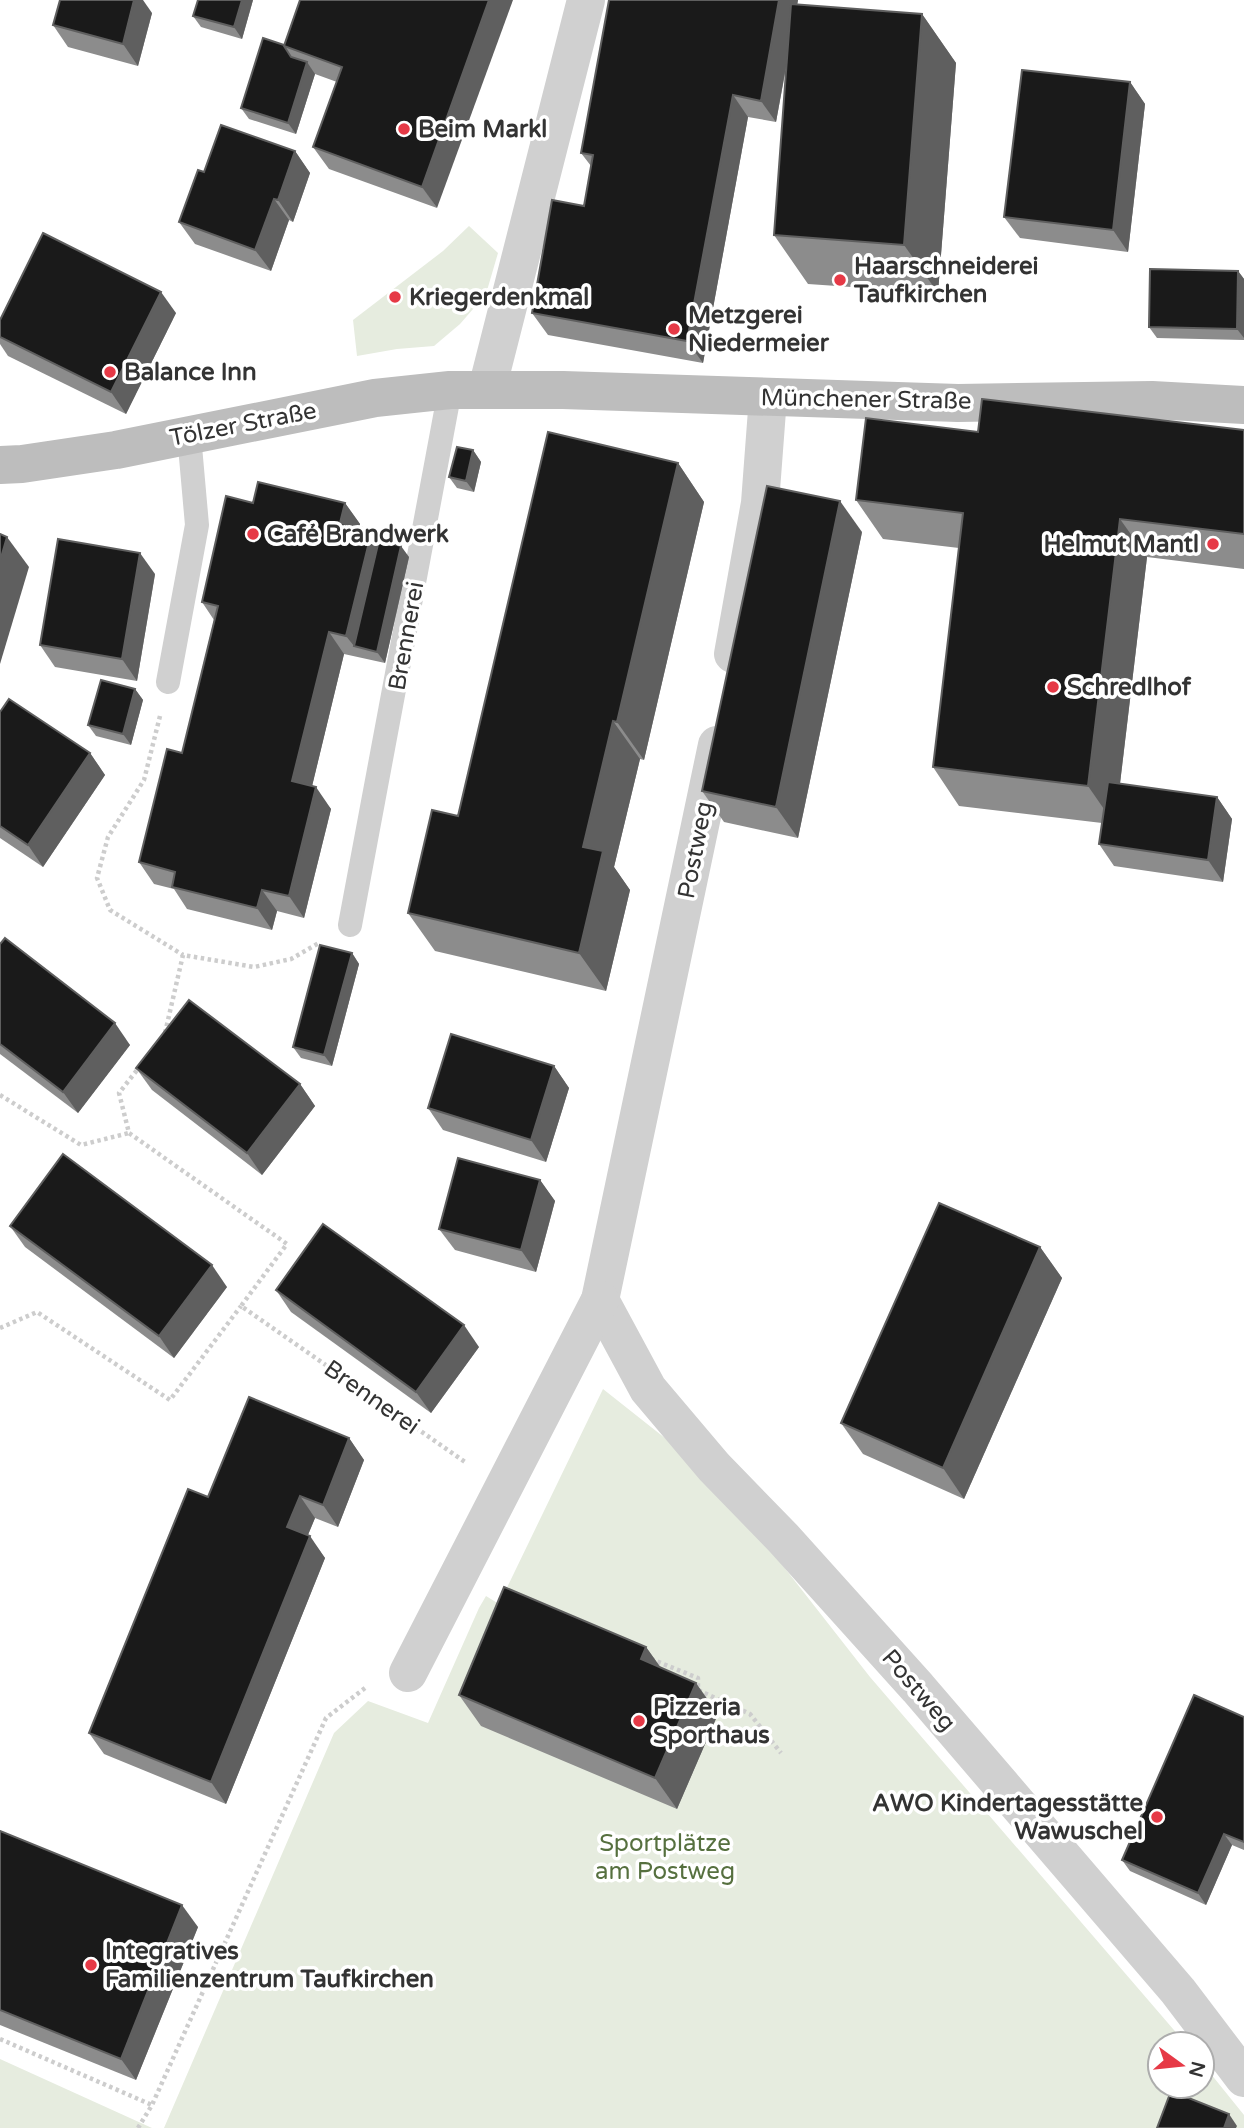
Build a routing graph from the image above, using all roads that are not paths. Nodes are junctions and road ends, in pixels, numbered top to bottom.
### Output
1 (586, 0) edge
2 (469, 390) junction
3 (768, 397) junction
4 (1244, 405) edge
5 (189, 435) junction
6 (0, 465) edge
7 (168, 682) road end
8 (351, 925) road end
9 (600, 1300) junction
10 (408, 1672) road end
11 (1244, 2078) edge

1 - 2 street
2 - 3 main road, Münchener Straße
2 - 5 main road, Tölzer Straße
2 - 8 lane, Brennerei
3 - 4 main road, Münchener Straße
3 - 9 street, Postweg
5 - 6 main road, Tölzer Straße
5 - 7 lane
9 - 10 street, Postweg
9 - 11 street, Postweg

